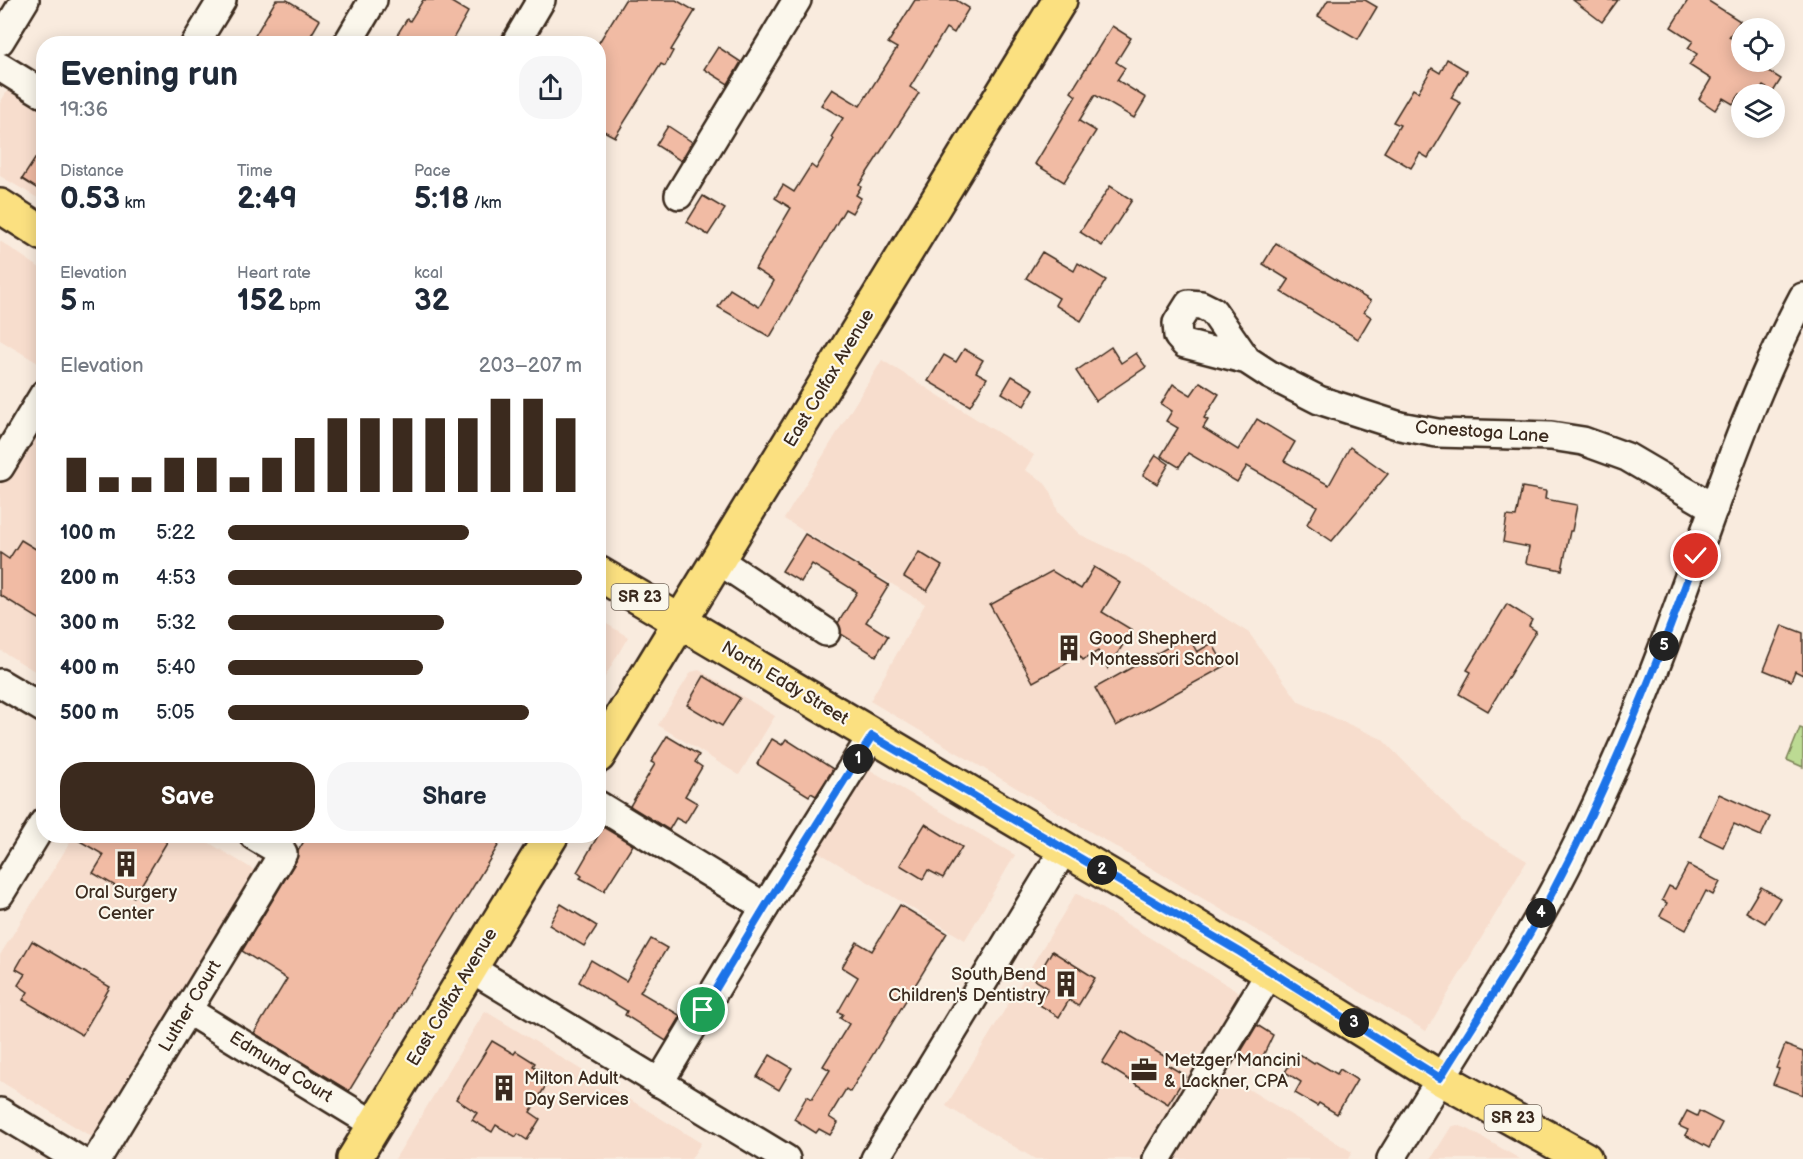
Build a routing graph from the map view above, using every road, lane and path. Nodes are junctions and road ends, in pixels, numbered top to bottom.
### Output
1 (25, 0) edge
2 (222, 0) edge
3 (373, 0) edge
4 (541, 0) edge
5 (797, 0) edge
6 (1059, 0) edge
7 (200, 36) edge
8 (352, 36) edge
9 (520, 36) edge
10 (0, 41) edge
11 (0, 68) edge
12 (36, 89) edge
13 (679, 195) dead end
14 (0, 206) edge
15 (36, 229) edge
16 (1803, 297) edge
17 (1247, 360) dead end
18 (36, 407) edge
19 (0, 467) edge
20 (1714, 508) junction
21 (718, 560) junction
22 (606, 578) edge
23 (681, 620) junction
24 (826, 632) dead end
25 (0, 683) edge
26 (36, 704) edge
27 (872, 736) junction
28 (606, 743) edge
29 (606, 810) edge
30 (36, 835) edge
31 (266, 843) edge
32 (547, 843) edge
33 (1065, 848) junction
34 (0, 894) edge
35 (765, 907) junction
36 (470, 968) junction
37 (1271, 971) junction
38 (188, 1010) junction
39 (1440, 1078) junction
40 (659, 1083) junction
41 (0, 1112) edge
42 (375, 1125) junction
43 (77, 1159) edge
44 (98, 1159) edge
45 (354, 1159) edge
46 (786, 1159) edge
47 (875, 1159) edge
48 (1158, 1159) edge
49 (1391, 1159) edge
50 (1585, 1159) edge

1 - 10 street
2 - 7 street
3 - 8 street
4 - 9 street
5 - 13 street
6 - 21 main road, East Colfax Avenue
11 - 12 street
14 - 15 main road
16 - 20 street
17 - 20 street, Conestoga Lane
18 - 19 street
20 - 39 street
21 - 23 main road, East Colfax Avenue
21 - 24 street
22 - 23 main road, North Eddy Street / SR 23
23 - 27 main road, North Eddy Street / SR 23
23 - 28 main road, East Colfax Avenue
25 - 26 street
27 - 33 main road, North Eddy Street / SR 23
27 - 35 street
29 - 35 street
30 - 34 street
31 - 38 street, Luther Court
32 - 36 main road, East Colfax Avenue
33 - 37 main road, SR 23
33 - 47 street
35 - 40 street
36 - 40 street
36 - 42 main road, East Colfax Avenue
37 - 39 main road, SR 23
37 - 48 street
38 - 42 street, Edmund Court
38 - 44 street, Luther Court
39 - 49 street
39 - 50 main road, SR 23
40 - 46 street
41 - 43 street
42 - 45 main road, East Colfax Avenue

